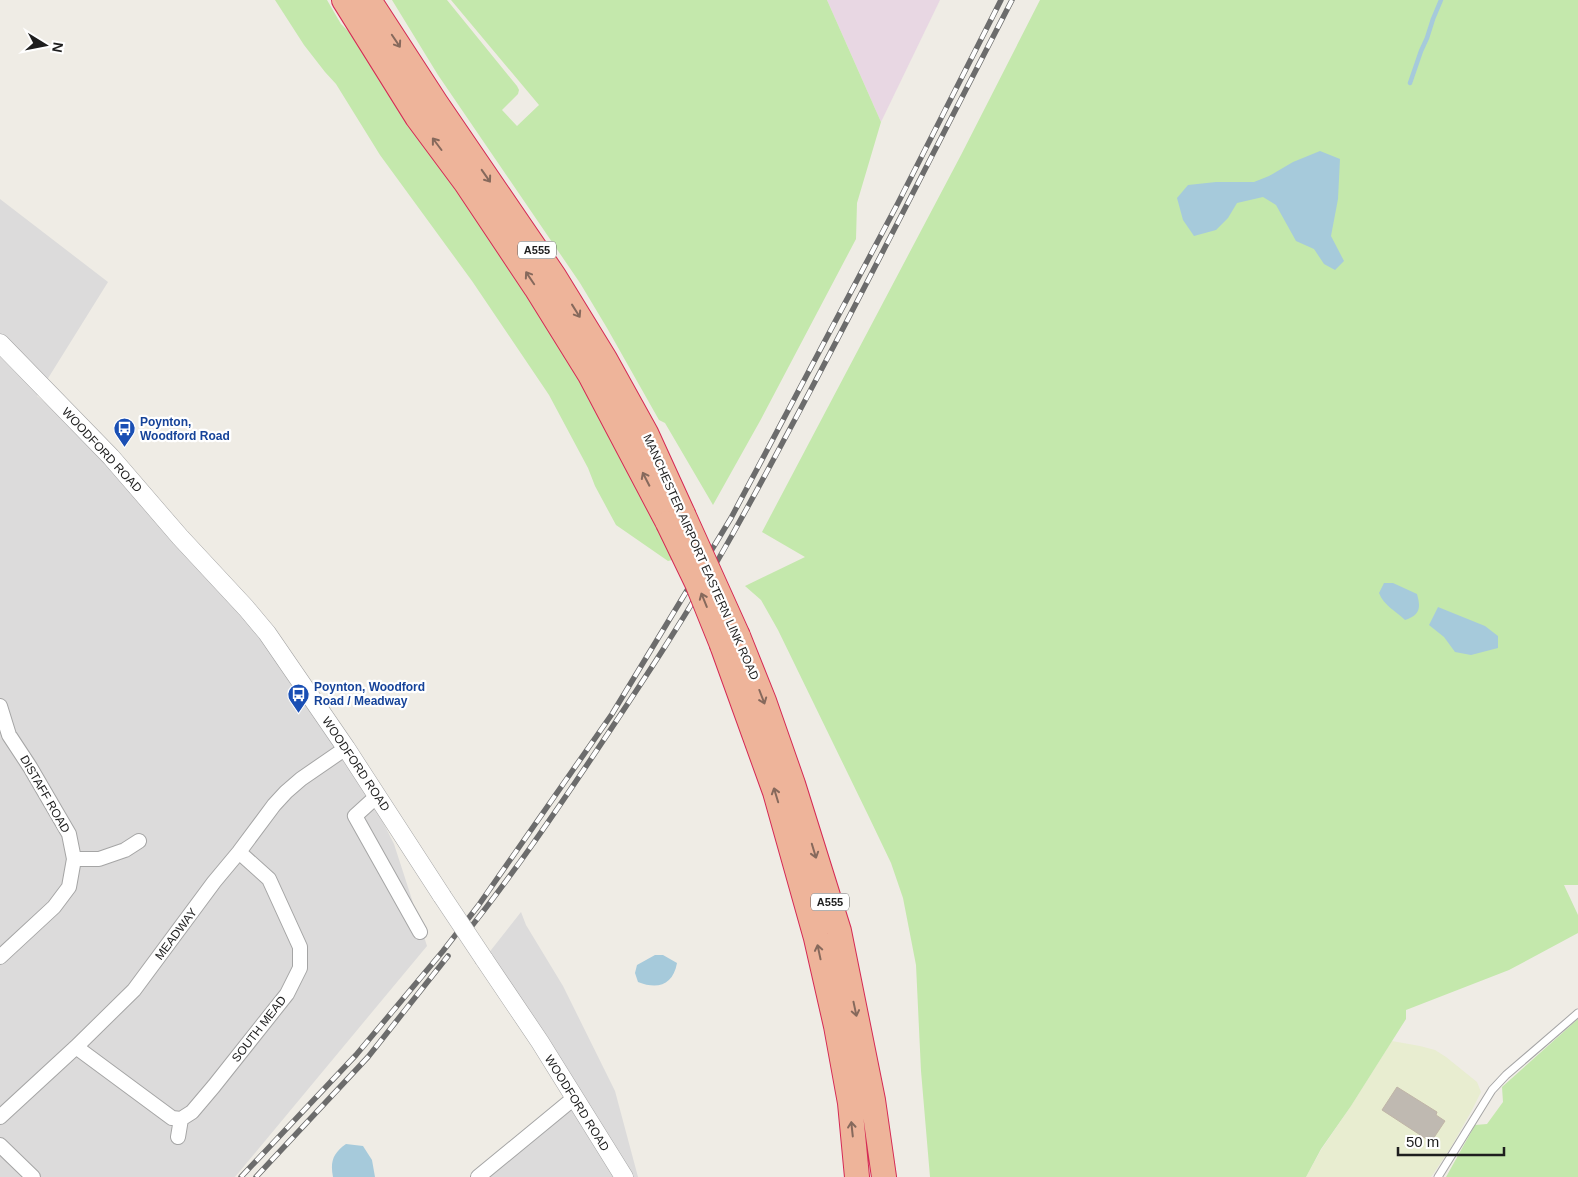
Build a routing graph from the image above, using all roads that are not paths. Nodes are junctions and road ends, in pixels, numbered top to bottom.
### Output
1 (344, 0) edge
2 (369, 0) edge
3 (0, 343) edge
4 (675, 518) junction
5 (730, 641) junction
6 (0, 706) edge
7 (5, 737) edge
8 (346, 748) junction
9 (377, 796) junction
10 (139, 841) dead end
11 (239, 852) junction
12 (74, 859) junction
13 (420, 932) dead end
14 (0, 957) edge
15 (1578, 1013) edge
16 (76, 1047) junction
17 (574, 1098) junction
18 (0, 1117) edge
19 (181, 1118) junction
20 (178, 1137) dead end
21 (0, 1145) edge
22 (33, 1177) edge
23 (478, 1177) edge
24 (624, 1177) edge
25 (857, 1177) edge
26 (884, 1177) edge
27 (1438, 1177) edge

4 -> 1 highway, MANCHESTER AIRPORT EASTERN LINK ROAD / A555
2 -> 4 highway, MANCHESTER AIRPORT EASTERN LINK ROAD / A555
3 - 8 street, WOODFORD ROAD
4 - 5 highway, MANCHESTER AIRPORT EASTERN LINK ROAD / A555, bridge
25 -> 5 highway, MANCHESTER AIRPORT EASTERN LINK ROAD / A555
5 -> 26 highway, MANCHESTER AIRPORT EASTERN LINK ROAD / A555
6 - 7 street, DISTAFF ROAD
7 - 12 street, DISTAFF ROAD
8 - 9 street, WOODFORD ROAD
8 - 11 street, MEADWAY
9 - 13 street
9 - 17 street, WOODFORD ROAD, bridge
10 - 12 street
11 - 16 street, MEADWAY
11 - 19 street, SOUTH MEAD
12 - 14 street, DISTAFF ROAD
15 - 27 lane
16 - 18 street, MEADWAY
16 - 19 street
17 - 23 street
17 - 24 street, WOODFORD ROAD
19 - 20 street
21 - 22 street

